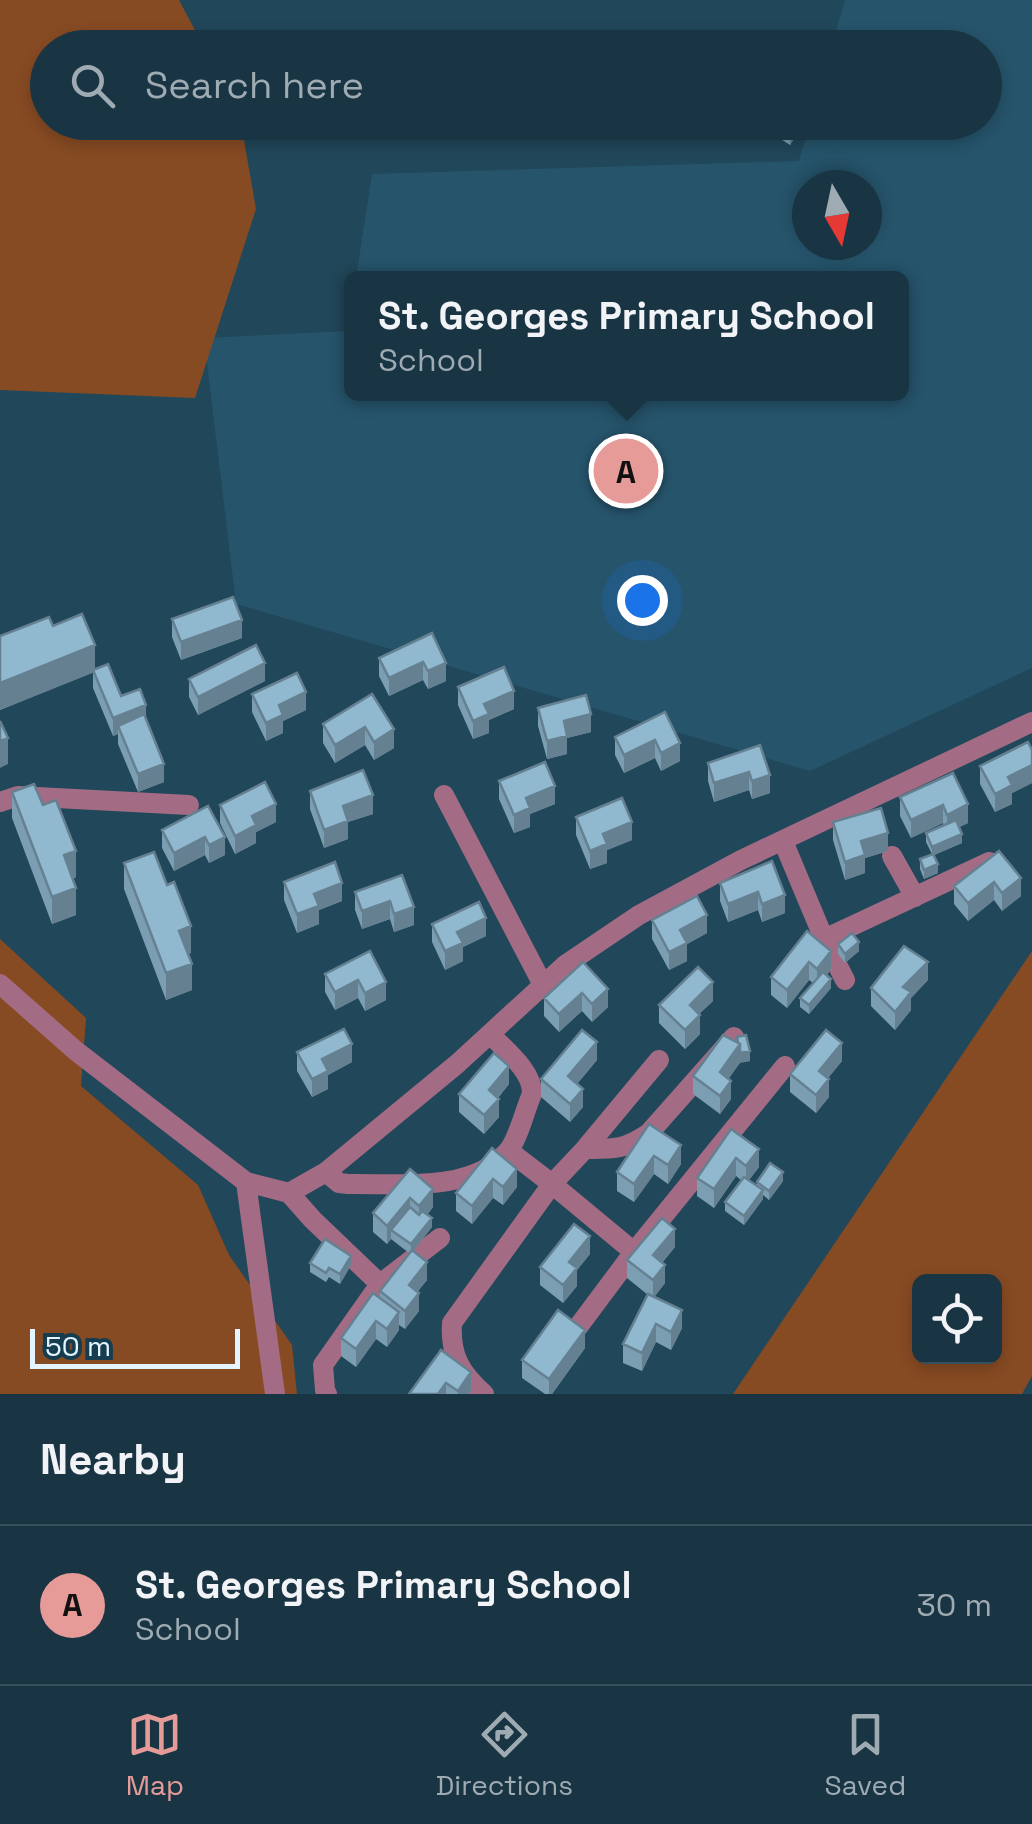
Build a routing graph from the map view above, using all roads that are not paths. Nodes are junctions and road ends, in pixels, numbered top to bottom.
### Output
1 (1032, 722) edge
2 (444, 795) dead end
3 (0, 802) edge
4 (188, 805) dead end
5 (784, 841) junction
6 (892, 856) dead end
7 (989, 862) edge
8 (915, 897) junction
9 (824, 939) junction
10 (844, 980) dead end
11 (0, 984) edge
12 (543, 986) junction
13 (490, 1034) junction
14 (734, 1037) edge
15 (659, 1060) dead end
16 (785, 1066) dead end
17 (585, 1149) junction
18 (509, 1151) junction
19 (326, 1172) junction
20 (246, 1182) junction
21 (552, 1184) junction
22 (288, 1193) junction
23 (440, 1238) dead end
24 (634, 1252) junction
25 (380, 1284) junction
26 (578, 1327) edge
27 (274, 1394) edge
28 (328, 1394) edge
29 (484, 1394) edge

1 - 5 street
2 - 12 street
3 - 4 street
5 - 9 street
5 - 12 street
6 - 8 street
7 - 8 street
8 - 9 street
9 - 10 street
11 - 20 street
12 - 13 street
13 - 18 street
13 - 19 street
14 - 17 street
15 - 17 street
16 - 24 street
17 - 21 street
18 - 19 street
18 - 21 street
19 - 22 street
20 - 22 street
20 - 27 street
21 - 24 street
21 - 29 street
22 - 25 street
23 - 25 street
24 - 26 street
25 - 28 street

